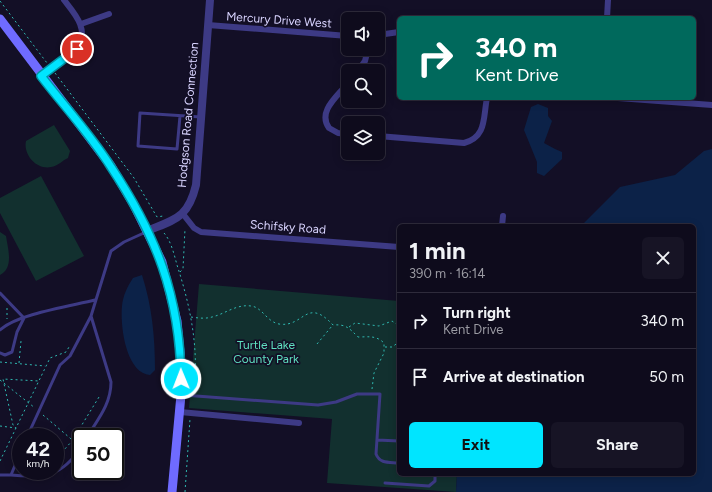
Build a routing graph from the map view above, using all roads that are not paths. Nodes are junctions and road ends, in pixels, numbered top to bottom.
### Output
1 (64, 0) edge
2 (210, 0) edge
3 (608, 0) edge
4 (109, 14) dead end
5 (607, 16) edge
6 (1, 23) edge
7 (81, 24) junction
8 (208, 25) junction
9 (397, 32) edge
10 (385, 34) edge
11 (341, 35) edge
12 (41, 76) junction
13 (341, 92) edge
14 (487, 100) edge
15 (645, 100) edge
16 (712, 105) edge
17 (180, 116) junction
18 (201, 117) junction
19 (341, 133) edge
20 (385, 137) edge
21 (183, 214) junction
22 (503, 216) dead end
23 (502, 224) edge
24 (147, 231) junction
25 (397, 247) edge
26 (0, 293) edge
27 (95, 300) junction
28 (91, 316) junction
29 (24, 318) junction
30 (0, 330) edge
31 (0, 353) edge
32 (181, 395) junction
33 (180, 412) junction
34 (299, 423) dead end
35 (31, 428) edge
36 (93, 428) edge
37 (377, 440) junction
38 (397, 441) edge
39 (72, 460) edge
40 (397, 463) edge
41 (0, 474) edge
42 (11, 475) joint
43 (435, 476) edge
44 (385, 483) dead end
45 (172, 492) edge

1 - 7 street
2 - 8 street, Hodgson Road Connection
3 - 5 street
4 - 7 street
6 - 12 main road
7 - 12 street
8 - 11 street, Mercury Drive West
8 - 18 street, Hodgson Road Connection
9 - 10 street
12 - 24 main road
13 - 19 street
14 - 20 street
15 - 16 street
17 - 17 lane
17 - 18 lane
18 - 21 street, Hodgson Road Connection
21 - 24 street
21 - 25 street, Schifsky Road
22 - 23 street
24 - 27 lane
24 - 32 main road
26 - 29 lane
27 - 28 lane
27 - 29 lane
28 - 35 lane
28 - 36 lane
29 - 30 lane
29 - 31 lane
32 - 33 main road
32 - 37 lane
33 - 34 street
33 - 45 main road
37 - 38 lane
37 - 40 lane
39 - 42 lane
41 - 42 lane
43 - 44 lane

